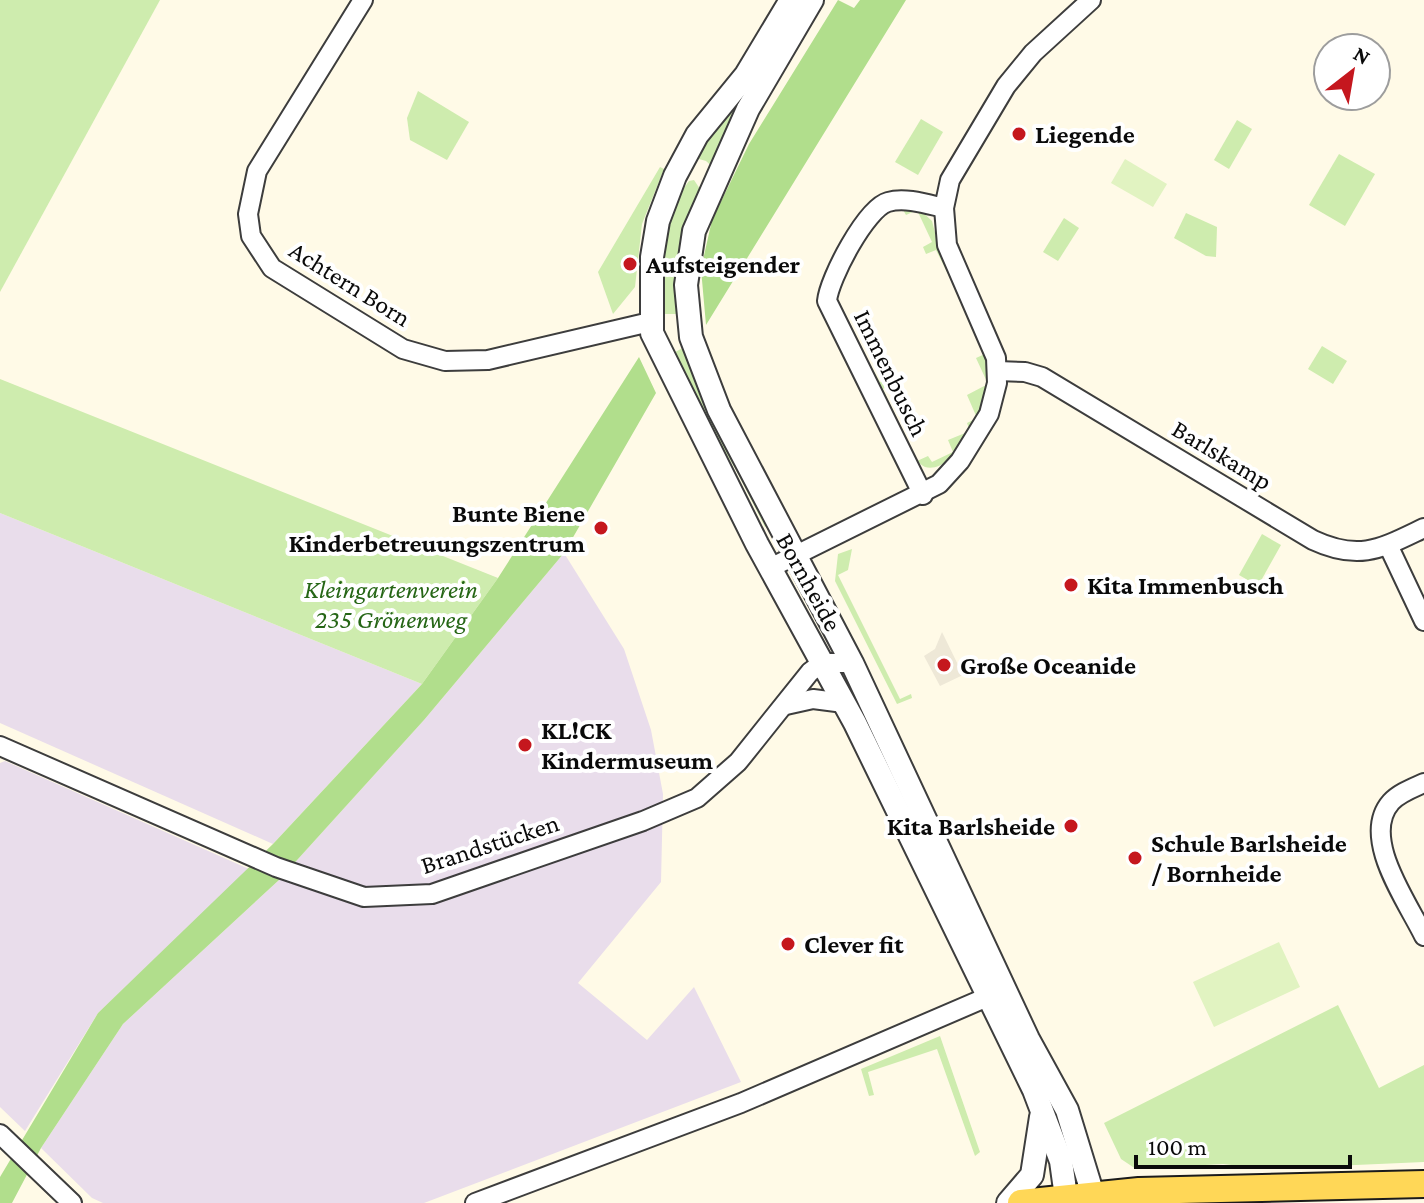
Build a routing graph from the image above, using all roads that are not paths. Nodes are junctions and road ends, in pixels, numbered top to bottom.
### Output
1 (363, 0) edge
2 (791, 0) edge
3 (812, 0) edge
4 (1091, 0) edge
5 (680, 167) junction
6 (714, 187) junction
7 (944, 208) junction
8 (650, 322) junction
9 (997, 371) junction
10 (923, 495) junction
11 (1424, 528) edge
12 (1389, 547) junction
13 (793, 556) junction
14 (770, 568) junction
15 (1424, 621) edge
16 (822, 663) junction
17 (852, 663) junction
18 (844, 703) junction
19 (786, 705) junction
20 (0, 746) edge
21 (1424, 783) edge
22 (1424, 936) edge
23 (996, 993) junction
24 (1041, 1112) junction
25 (0, 1134) edge
26 (1424, 1184) edge
27 (1079, 1199) edge
28 (72, 1203) edge
29 (475, 1203) edge
30 (1008, 1203) edge
31 (1021, 1203) edge

1 - 8 street, Achtern Born
2 - 5 street, Bornheide
3 - 6 street, Bornheide
4 - 7 street
5 - 6 street
5 - 8 street, Bornheide
6 - 13 street, Bornheide
7 - 9 street
7 - 10 street, Immenbusch
8 - 14 street, Bornheide
9 - 10 street
9 - 12 street, Barlskamp
10 - 13 street
11 - 12 street, Barlskamp
12 - 15 street
13 - 14 street
13 - 17 street, Bornheide
14 - 16 street, Bornheide
16 - 17 street
16 - 18 street, Bornheide
16 - 19 street, Brandstücken
17 - 23 street, Bornheide
18 - 19 street
18 - 23 street, Bornheide
19 - 20 street, Brandstücken
21 - 22 street
23 - 24 street, Bornheide
23 - 27 street, Bornheide
23 - 29 street
24 - 27 street, Bornheide
24 - 30 street
25 - 28 street
26 - 27 main road
27 - 31 main road

